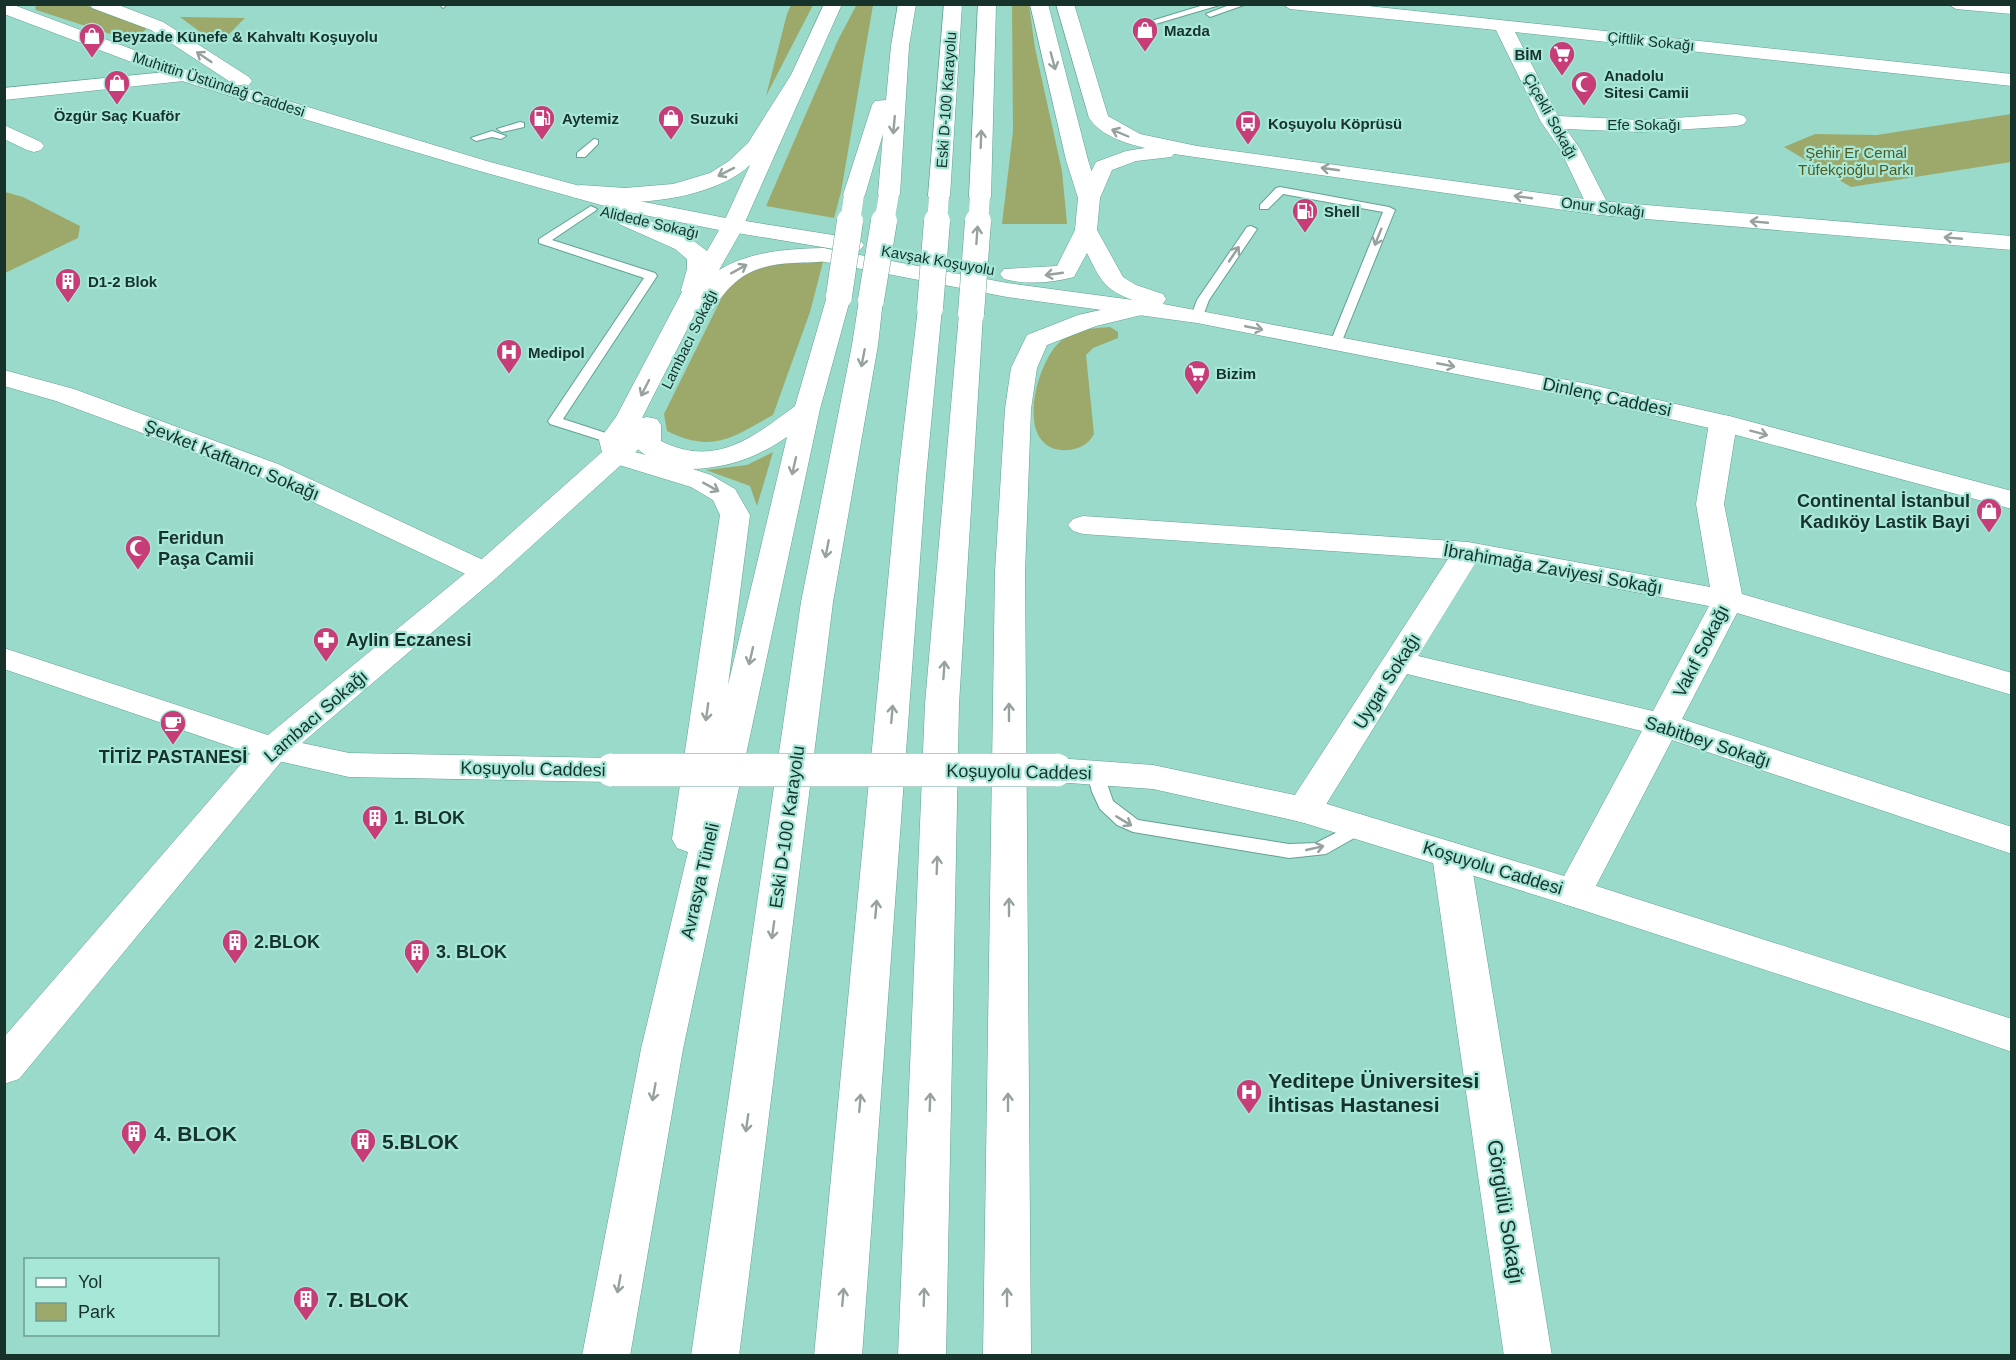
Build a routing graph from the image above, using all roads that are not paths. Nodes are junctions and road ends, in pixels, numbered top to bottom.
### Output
1 (99, 4) edge
2 (832, 4) edge
3 (907, 4) edge
4 (953, 4) edge
5 (987, 4) edge
6 (1039, 4) edge
7 (1065, 4) edge
8 (1219, 4) edge
9 (1243, 4) edge
10 (1290, 4) edge
11 (1956, 4) edge
12 (14, 8) edge
13 (2012, 9) edge
14 (1203, 16) dead end
15 (1142, 25) dead end
16 (1503, 25) junction
17 (157, 26) junction
18 (100, 42) junction
19 (900, 46) junction
20 (134, 57) junction
21 (186, 76) junction
22 (799, 78) junction
23 (2012, 81) edge
24 (50, 88) junction
25 (4, 94) edge
26 (311, 115) junction
27 (1737, 120) dead end
28 (1551, 122) junction
29 (520, 125) dead end
30 (4, 131) edge
31 (476, 138) dead end
32 (34, 146) dead end
33 (1197, 152) junction
34 (1089, 198) junction
35 (586, 200) junction
36 (1264, 207) dead end
37 (1599, 208) junction
38 (625, 218) junction
39 (1251, 229) dead end
40 (1086, 230) junction
41 (729, 232) junction
42 (2012, 243) edge
43 (823, 255) junction
44 (691, 298) junction
45 (855, 298) junction
46 (1141, 308) junction
47 (1197, 316) junction
48 (1336, 344) junction
49 (4, 378) edge
50 (807, 409) junction
51 (1723, 423) junction
52 (647, 425) junction
53 (614, 448) junction
54 (2012, 500) edge
55 (1083, 525) dead end
56 (1468, 551) junction
57 (485, 572) junction
58 (1728, 600) junction
59 (4, 658) edge
60 (1399, 662) junction
61 (2012, 684) edge
62 (1663, 726) junction
63 (273, 749) junction
64 (1096, 773) junction
65 (1304, 810) junction
66 (1359, 827) junction
67 (2012, 842) edge
68 (1451, 855) junction
69 (1574, 893) junction
70 (2012, 1036) edge
71 (662, 1049) junction
72 (4, 1067) edge
73 (606, 1356) edge
74 (715, 1356) edge
75 (838, 1356) edge
76 (922, 1356) edge
77 (1007, 1356) edge
78 (1528, 1356) edge

1 - 17 main road, Muhittin Üstündağ Caddesi
2 - 22 main road
3 - 19 main road
75 -> 4 main road, Eski D-100 Karayolu, bridge
76 -> 5 main road, bridge
6 -> 34 main road
33 -> 7 main road
8 - 15 lane
9 - 14 lane
10 - 16 main road, Çiftlik Sokağı
11 - 13 main road
12 - 18 main road, Muhittin Üstündağ Caddesi
16 - 23 main road, Çiftlik Sokağı
16 - 28 main road, Çiçekli Sokağı
17 - 18 main road, Muhittin Üstündağ Caddesi
26 -> 17 main road, Muhittin Üstündağ Caddesi
18 - 20 main road, Muhittin Üstündağ Caddesi
19 -> 45 main road, bridge
19 - 45 main road, bridge
20 - 21 main road, Muhittin Üstündağ Caddesi
20 - 24 main road
21 - 24 main road
21 - 26 main road, Muhittin Üstündağ Caddesi
22 -> 35 main road
22 - 41 main road
24 - 25 main road
26 - 35 main road, Alidede Sokağı
27 - 28 main road, Efe Sokağı
28 - 37 main road, Çiçekli Sokağı
29 - 31 lane
30 - 32 main road
33 - 34 main road
37 -> 33 main road, Onur Sokağı
34 - 40 main road, Kavşak Koşuyolu
35 - 38 main road, Alidede Sokağı
35 - 41 main road, Alidede Sokağı
35 - 53 lane
36 -> 48 lane
42 -> 37 main road, Onur Sokağı
38 - 41 main road, Alidede Sokağı
38 - 44 main road
47 -> 39 lane
40 -> 41 main road, Kavşak Koşuyolu
40 - 47 main road
41 - 43 main road, Alidede Sokağı
41 - 44 main road
43 - 46 main road, Kavşak Koşuyolu
52 -> 43 main road, Lambacı Sokağı
44 -> 53 main road, Lambacı Sokağı
45 - 50 main road, Avrasya Tüneli
45 -> 74 main road, Eski D-100 Karayolu
46 - 47 main road, Kavşak Koşuyolu
77 -> 46 main road
47 -> 48 main road, Dinlenç Caddesi
48 -> 51 main road, Dinlenç Caddesi
49 - 57 main road, Şevket Kaftancı Sokağı
50 - 52 main road
50 -> 71 main road, Avrasya Tüneli
51 -> 54 main road, Dinlenç Caddesi
51 - 58 main road, Vakıf Sokağı
52 - 53 main road, Lambacı Sokağı
53 - 57 main road, Lambacı Sokağı
53 -> 71 main road
55 - 56 main road, İbrahimağa Zaviyesi Sokağı
56 - 58 main road, İbrahimağa Zaviyesi Sokağı
56 - 60 main road, Uygar Sokağı
57 - 63 main road, Lambacı Sokağı
58 - 61 main road, İbrahimağa Zaviyesi Sokağı
58 - 62 main road, Vakıf Sokağı
59 - 63 main road, Koşuyolu Caddesi
60 - 62 main road, Sabitbey Sokağı
60 - 65 main road, Uygar Sokağı
62 - 67 main road, Sabitbey Sokağı
62 - 69 main road, Vakıf Sokağı
63 - 64 main road, Koşuyolu Caddesi, bridge
63 - 72 main road, Lambacı Sokağı
64 - 65 main road, Koşuyolu Caddesi
64 -> 66 lane
65 - 66 main road, Koşuyolu Caddesi
66 - 68 main road, Koşuyolu Caddesi
68 - 69 main road, Koşuyolu Caddesi
68 - 78 main road, Görgülü Sokağı
69 - 70 main road, Koşuyolu Caddesi
71 -> 73 main road, Avrasya Tüneli

